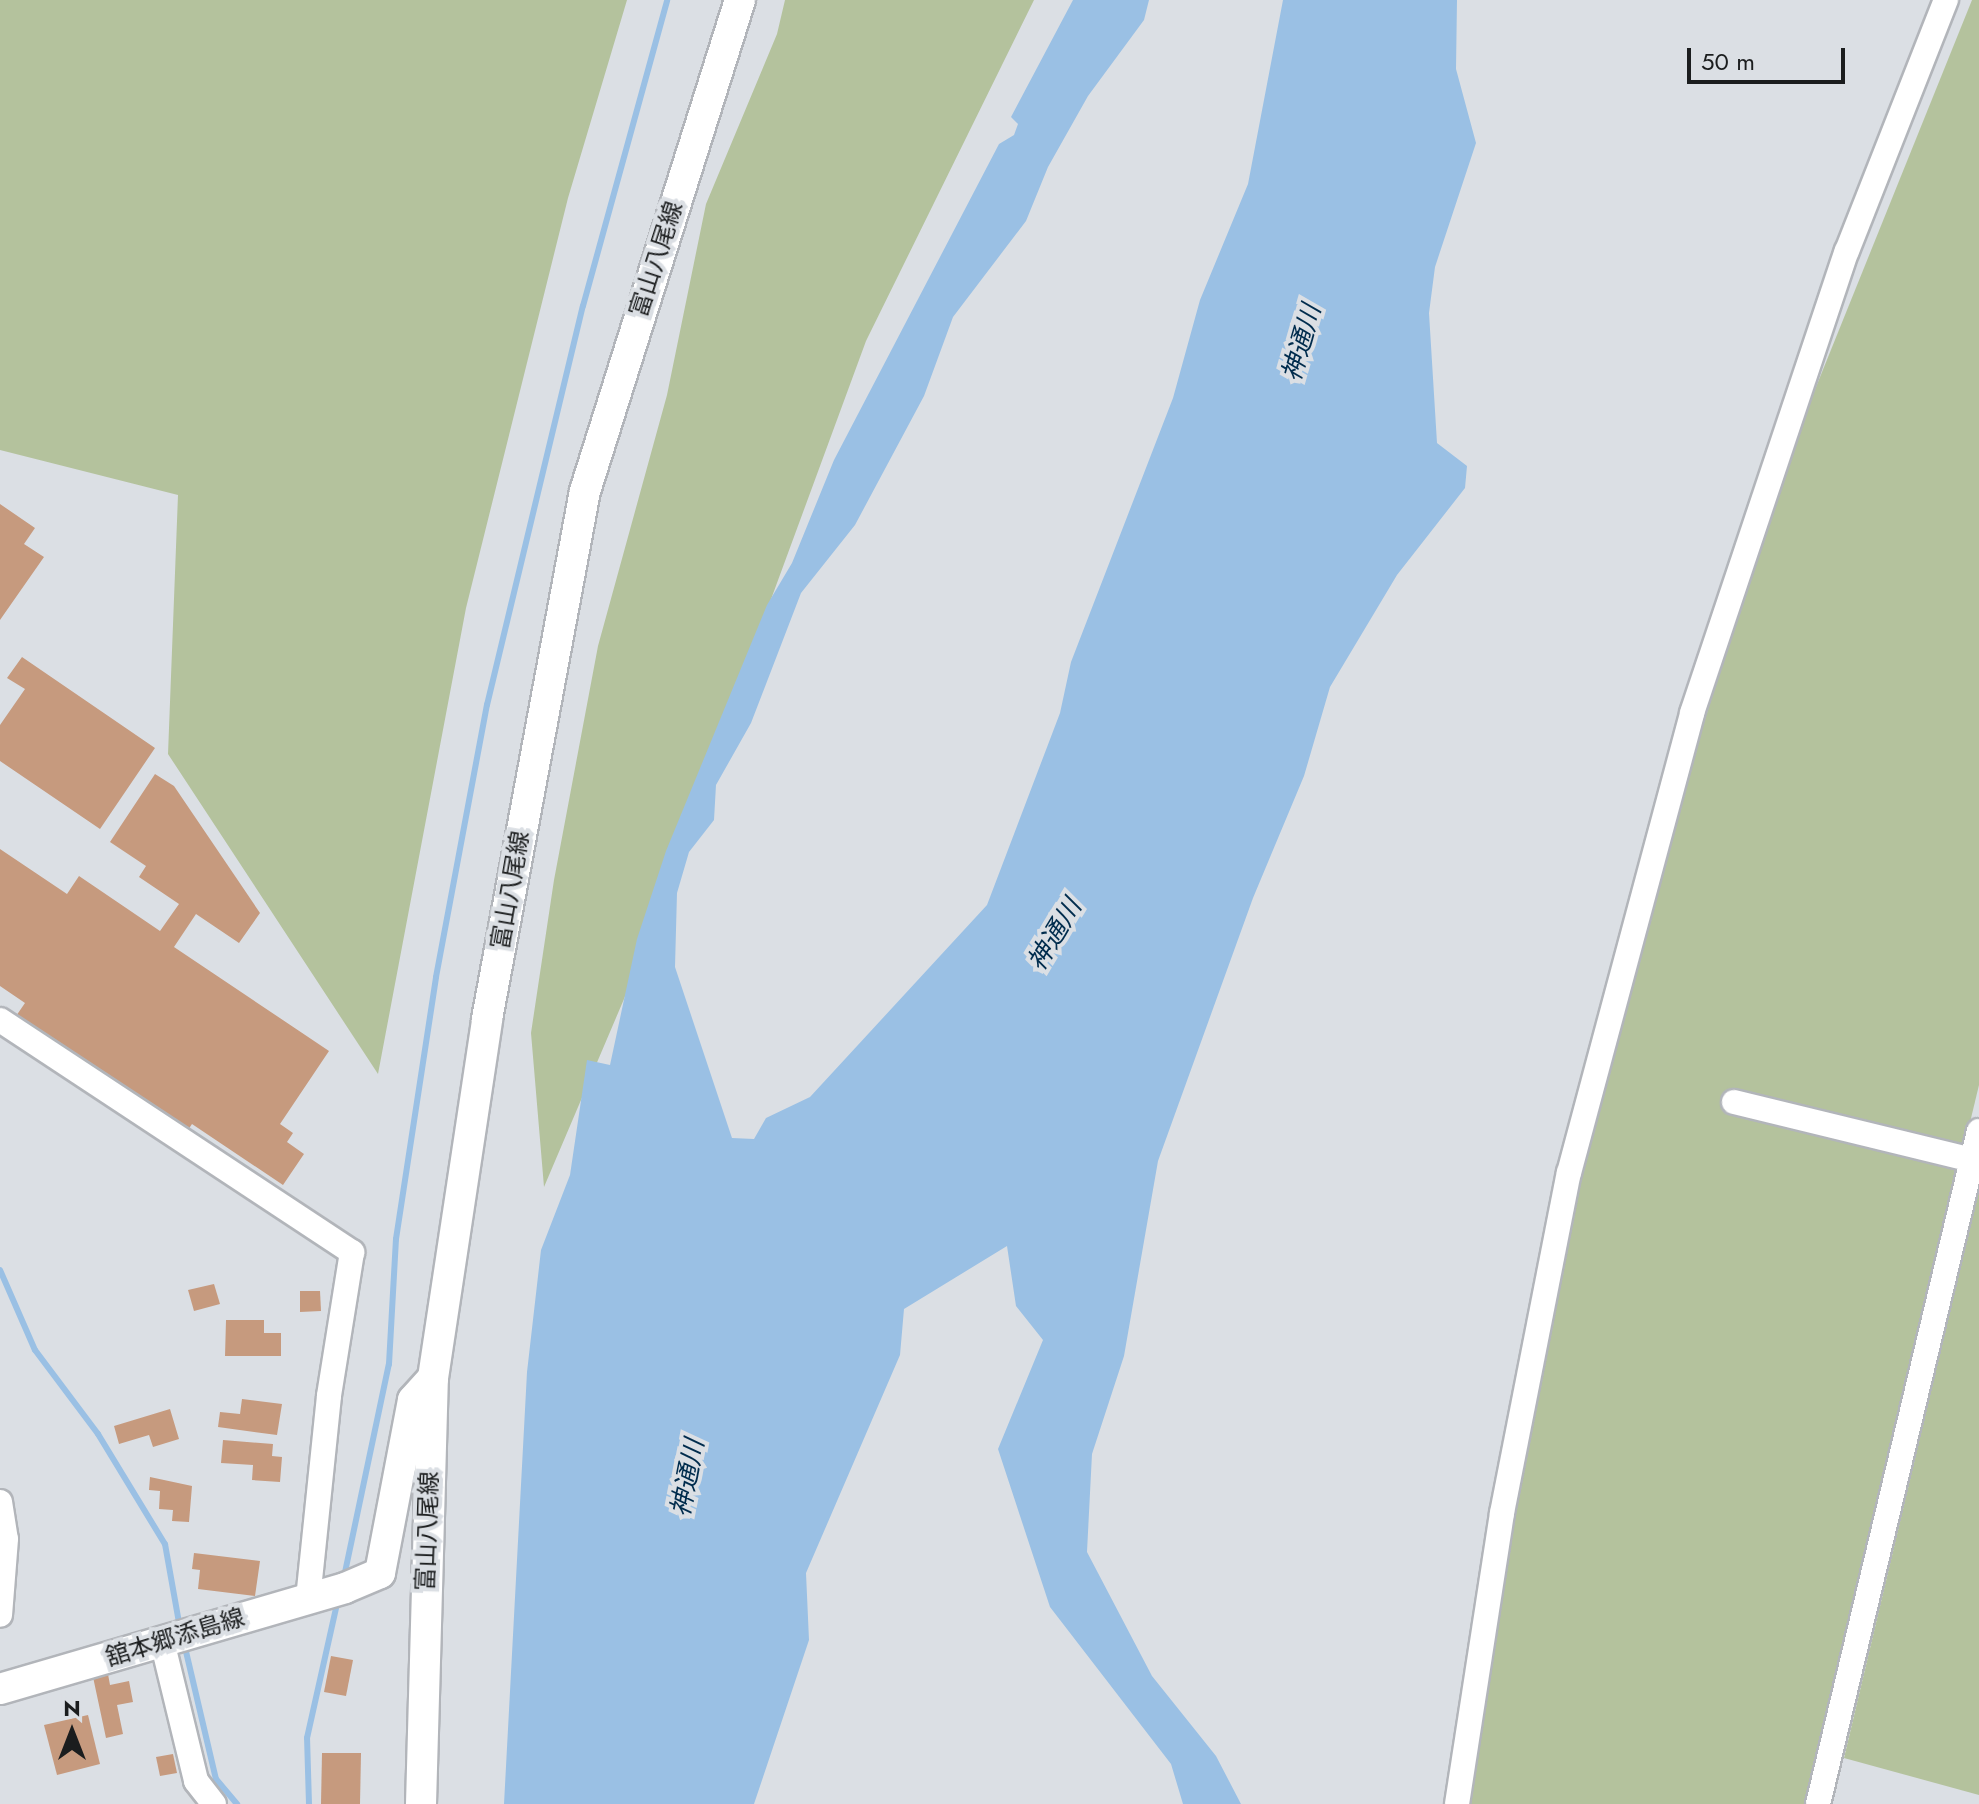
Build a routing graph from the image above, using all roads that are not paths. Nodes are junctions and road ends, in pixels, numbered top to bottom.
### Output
1 (740, 0) edge
2 (1946, 0) edge
3 (0, 1020) edge
4 (1734, 1102) dead end
5 (1979, 1131) edge
6 (1972, 1160) junction
7 (433, 1378) junction
8 (0, 1502) edge
9 (332, 1591) junction
10 (0, 1615) edge
11 (162, 1641) junction
12 (0, 1689) edge
13 (214, 1804) edge
14 (421, 1804) edge
15 (1457, 1804) edge
16 (1818, 1804) edge

1 - 7 main road, 富山八尾線
2 - 15 street
3 - 9 street
4 - 6 street
5 - 6 street
6 - 16 street
7 - 9 main road, 舘本郷添島線
7 - 14 main road, 富山八尾線
8 - 10 street
9 - 11 main road, 舘本郷添島線
11 - 12 main road, 舘本郷添島線
11 - 13 street

